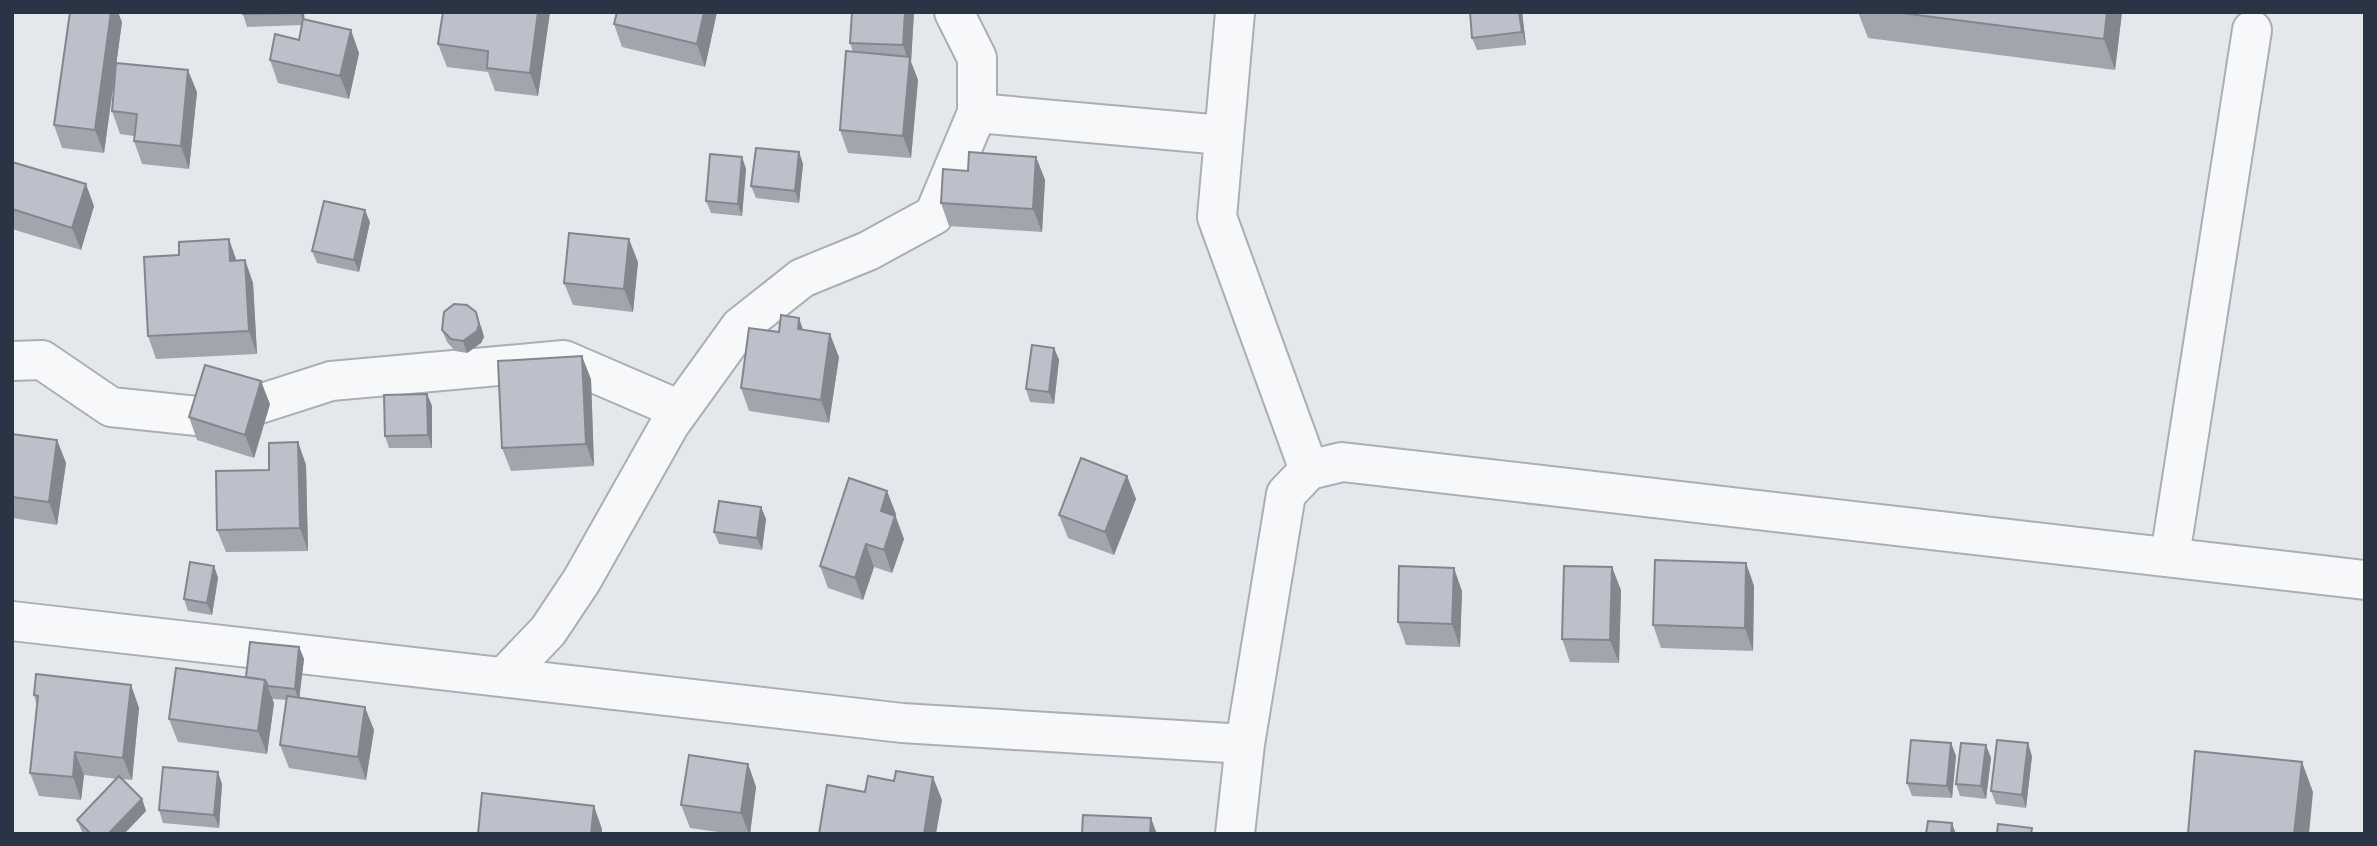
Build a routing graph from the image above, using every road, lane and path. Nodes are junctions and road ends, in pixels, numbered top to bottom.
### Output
1 (954, 12) edge
2 (1235, 12) edge
3 (2252, 30) dead end
4 (977, 113) junction
5 (1222, 135) junction
6 (12, 361) edge
7 (680, 410) junction
8 (1309, 471) junction
9 (2170, 556) junction
10 (2365, 580) edge
11 (12, 621) edge
12 (504, 677) junction
13 (1245, 744) junction
14 (1235, 834) edge

1 - 4 street
2 - 5 street
3 - 9 street
4 - 5 street
4 - 7 street
5 - 8 street
6 - 7 street
7 - 12 street
8 - 9 street
8 - 13 street
9 - 10 street
11 - 12 street
12 - 13 street
13 - 14 street

